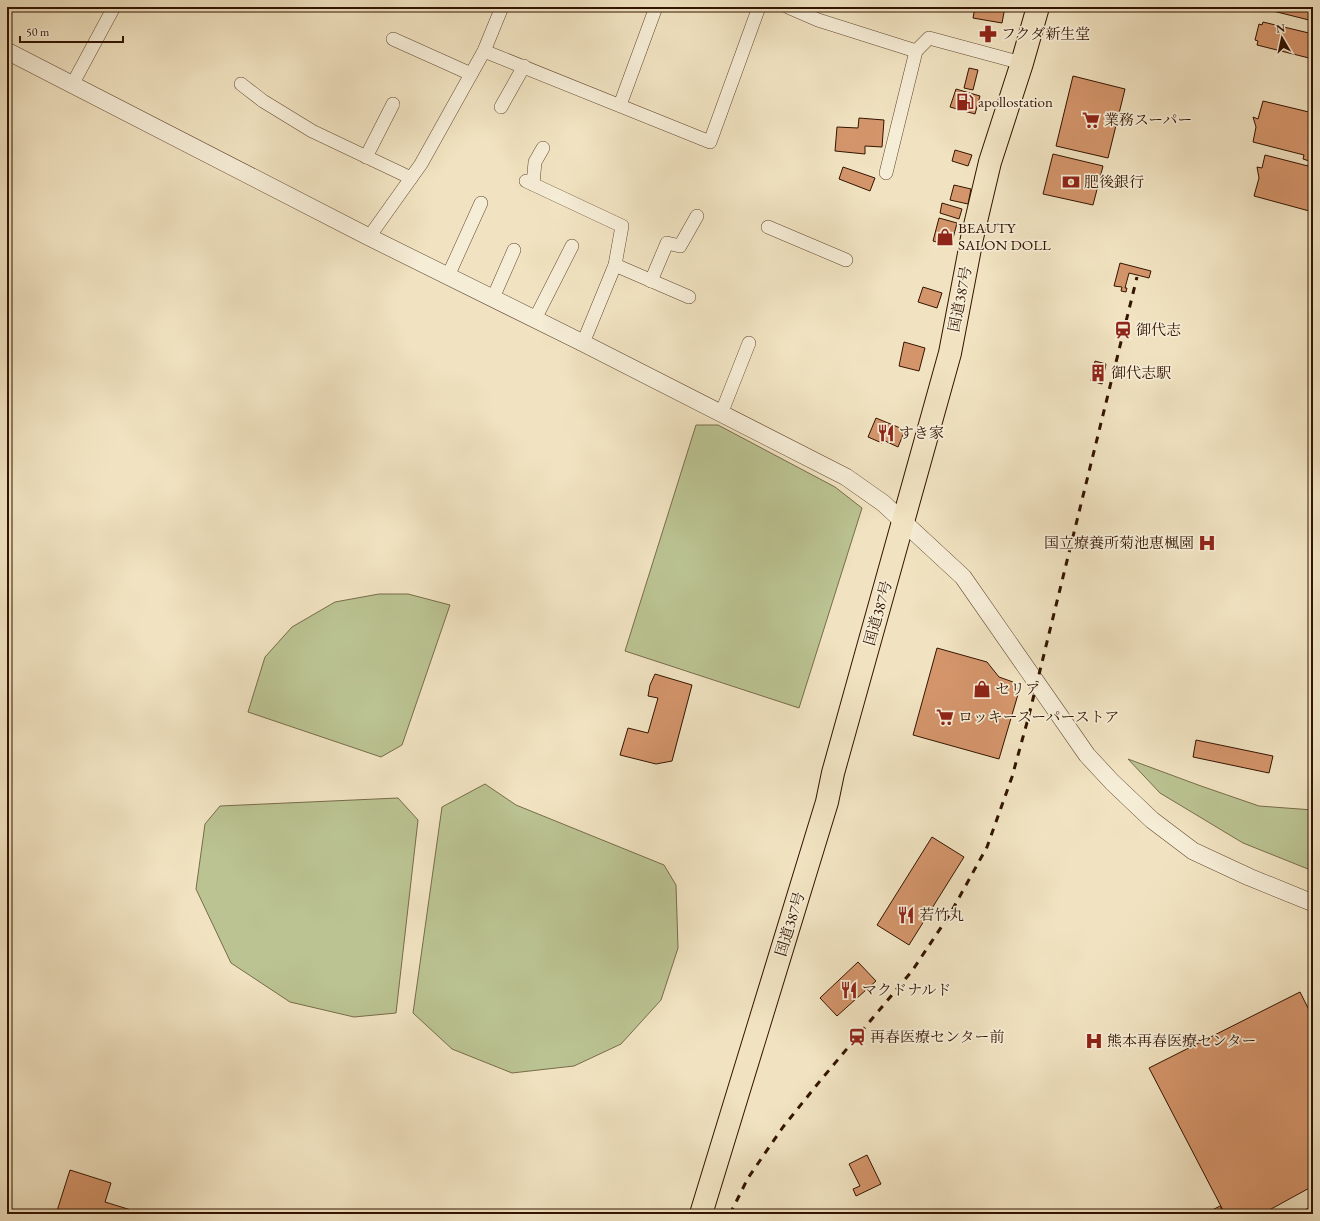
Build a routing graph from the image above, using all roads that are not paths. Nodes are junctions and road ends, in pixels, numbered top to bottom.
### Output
1 (114, 7) edge
2 (502, 7) edge
3 (656, 7) edge
4 (759, 7) edge
5 (788, 7) edge
6 (1038, 7) edge
7 (393, 40) dead end
8 (7, 51) edge
9 (484, 51) junction
10 (916, 51) junction
11 (1022, 63) junction
12 (524, 66) junction
13 (471, 74) junction
14 (241, 84) dead end
15 (72, 85) junction
16 (393, 104) dead end
17 (620, 105) junction
18 (501, 107) dead end
19 (543, 148) dead end
20 (366, 157) junction
21 (886, 173) dead end
22 (411, 178) junction
23 (480, 203) dead end
24 (697, 216) dead end
25 (768, 227) dead end
26 (369, 237) junction
27 (572, 246) dead end
28 (514, 250) dead end
29 (846, 260) dead end
30 (615, 265) junction
31 (448, 276) junction
32 (651, 281) junction
33 (689, 297) dead end
34 (493, 298) junction
35 (535, 319) junction
36 (583, 343) junction
37 (749, 343) dead end
38 (721, 414) junction
39 (903, 522) junction
40 (1313, 903) edge
41 (701, 1214) edge

1 - 15 street
2 - 9 street
3 - 17 street
4 - 17 street
5 - 10 street
6 - 11 highway, 国道387号
7 - 13 street
8 - 15 street
9 - 12 street
9 - 13 street
10 - 11 street
10 - 21 street
11 - 39 highway, 国道387号
12 - 17 street
12 - 18 street
13 - 22 street
14 - 20 street
15 - 26 street
16 - 20 street
19 - 30 street
20 - 22 street
22 - 26 street
23 - 31 street
24 - 32 street
25 - 29 street
26 - 31 street
27 - 35 street
28 - 34 street
30 - 32 street
30 - 36 street
31 - 34 street
32 - 33 street
34 - 35 street
35 - 36 street
36 - 38 street
37 - 38 street
38 - 39 street
39 - 40 street
39 - 41 highway, 国道387号

